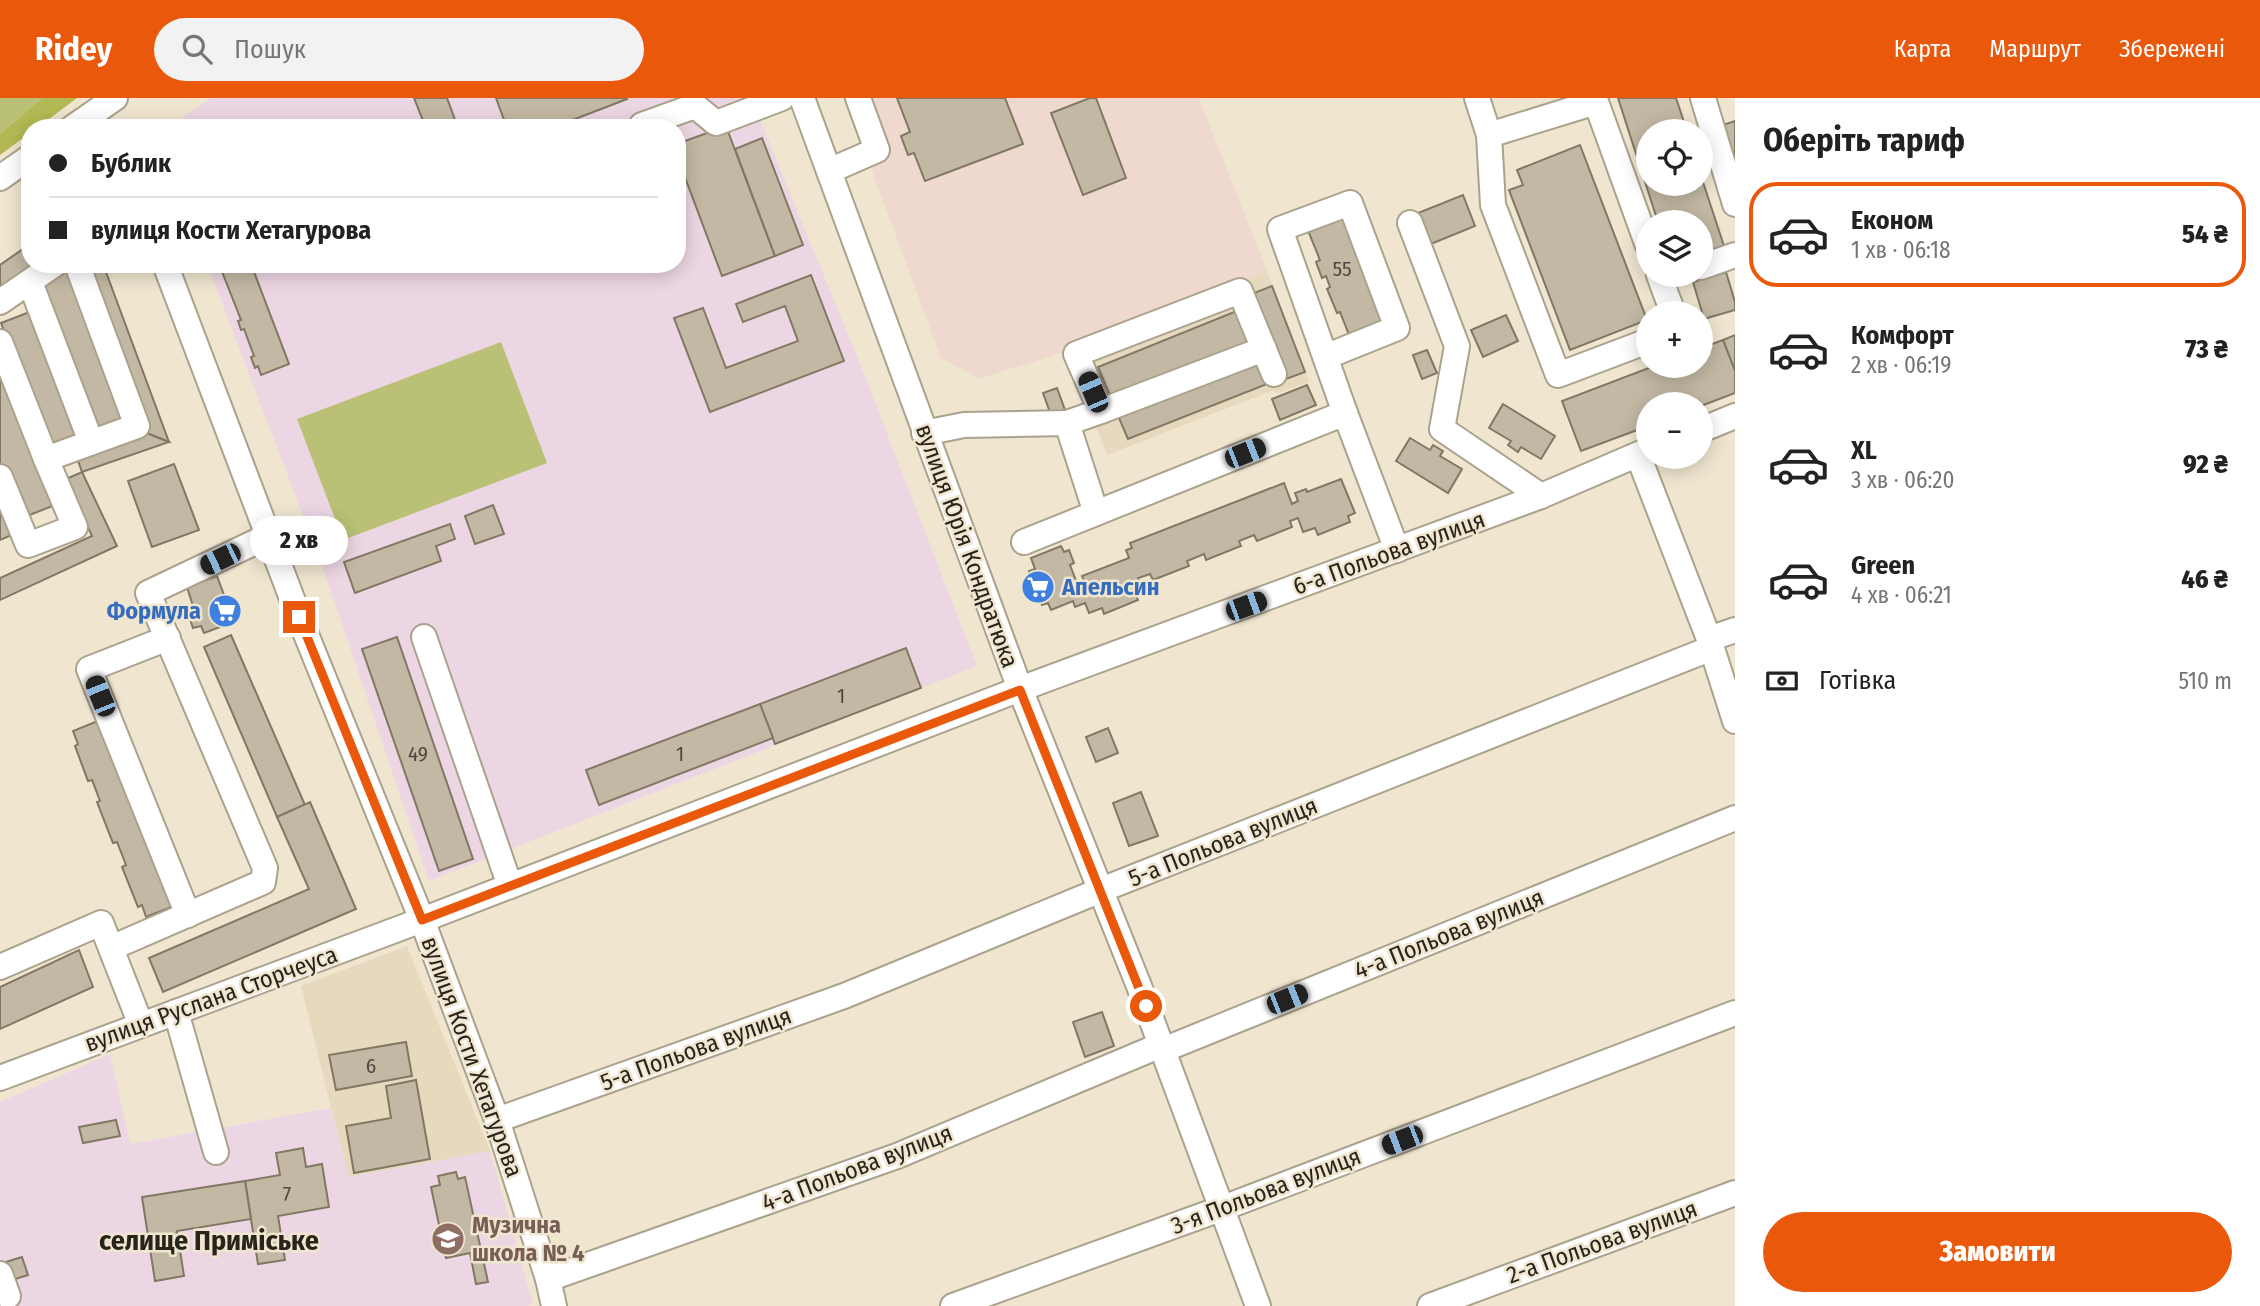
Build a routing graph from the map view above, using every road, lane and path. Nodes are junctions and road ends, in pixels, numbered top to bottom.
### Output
1 (782, 98) edge
2 (802, 98) edge
3 (858, 98) edge
4 (1477, 98) edge
5 (1703, 98) edge
6 (1597, 100) edge
7 (659, 119) edge
8 (1489, 135) junction
9 (21, 163) edge
10 (829, 171) junction
11 (0, 178) edge
12 (1735, 204) edge
13 (1636, 212) edge
14 (1410, 223) dead end
15 (1735, 256) edge
16 (1713, 263) edge
17 (42, 273) edge
18 (80, 273) edge
19 (168, 273) edge
20 (30, 282) junction
21 (0, 302) edge
22 (0, 342) edge
23 (1636, 346) edge
24 (1264, 349) junction
25 (1325, 357) junction
26 (1274, 373) dead end
27 (1101, 411) junction
28 (1345, 414) junction
29 (1735, 416) edge
30 (1067, 424) junction
31 (1713, 425) edge
32 (924, 433) junction
33 (91, 442) junction
34 (1636, 456) edge
35 (46, 459) junction
36 (1649, 469) edge
37 (0, 477) edge
38 (1541, 496) junction
39 (1096, 513) junction
40 (268, 536) junction
41 (1024, 542) dead end
42 (1397, 551) junction
43 (1735, 630) edge
44 (424, 637) dead end
45 (168, 639) junction
46 (1710, 643) junction
47 (1020, 690) junction
48 (1735, 721) edge
49 (1735, 818) edge
50 (510, 886) junction
51 (1101, 890) junction
52 (188, 915) junction
53 (422, 920) junction
54 (111, 948) junction
55 (0, 967) edge
56 (176, 1012) junction
57 (1735, 1013) edge
58 (141, 1025) junction
59 (1162, 1047) junction
60 (0, 1078) edge
61 (497, 1120) junction
62 (216, 1152) dead end
63 (1735, 1193) edge
64 (1223, 1208) junction
65 (548, 1279) junction
66 (554, 1306) edge
67 (953, 1306) edge
68 (1258, 1306) edge
69 (1430, 1306) edge

1 - 7 street
2 - 10 street, вулиця Юрія Кондратюка
3 - 10 street
4 - 8 street
5 - 12 street
6 - 8 street
6 - 13 street
8 - 23 street
9 - 11 street
10 - 32 street, вулиця Юрія Кондратюка
14 - 38 street
15 - 16 street
17 - 20 street
18 - 33 street
19 - 40 street, вулиця Кости Хетагурова
20 - 21 street
20 - 33 street
22 - 35 street
24 - 26 street
24 - 27 street
24 - 27 street
25 - 25 street
25 - 28 street
27 - 30 street
28 - 39 street
28 - 42 street
29 - 31 street
30 - 32 street
30 - 39 street
32 - 47 street, вулиця Юрія Кондратюка
33 - 35 street
34 - 38 street, 6-а Польова вулиця
35 - 37 street
36 - 46 street
38 - 42 street, 6-а Польова вулиця
39 - 41 street
40 - 45 street
40 - 53 street, вулиця Кости Хетагурова
42 - 47 street, 6-а Польова вулиця
43 - 46 street, 5-а Польова вулиця
44 - 50 street
45 - 52 street
45 - 52 street
46 - 48 street
46 - 51 street, 5-а Польова вулиця
47 - 50 street, 6-а Польова вулиця
47 - 51 street, вулиця Юрія Кондратюка
49 - 59 street, 4-а Польова вулиця
50 - 53 street, 6-а Польова вулиця
51 - 59 street, вулиця Юрія Кондратюка
51 - 61 street, 5-а Польова вулиця
52 - 54 street
53 - 56 street, вулиця Руслана Сторчеуса
53 - 61 street, вулиця Кости Хетагурова
54 - 55 street
54 - 58 street
56 - 58 street, вулиця Руслана Сторчеуса
56 - 62 street
57 - 64 street, 3-я Польова вулиця
58 - 60 street, вулиця Руслана Сторчеуса
59 - 64 street, вулиця Юрія Кондратюка
59 - 65 street, 4-а Польова вулиця
61 - 65 street, вулиця Кости Хетагурова
63 - 69 street, 2-а Польова вулиця
64 - 67 street, 3-я Польова вулиця
64 - 68 street, вулиця Юрія Кондратюка
65 - 66 street, вулиця Кости Хетагурова

